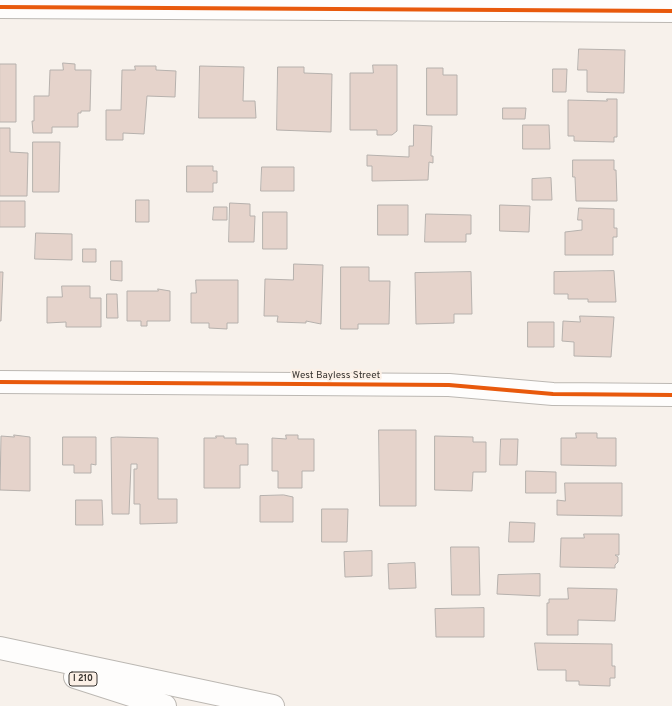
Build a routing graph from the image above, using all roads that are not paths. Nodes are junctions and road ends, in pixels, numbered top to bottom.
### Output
1 (0, 6) edge
2 (672, 11) edge
3 (0, 382) edge
4 (672, 395) edge
5 (0, 648) edge
6 (0, 653) edge
7 (165, 706) edge
8 (273, 706) edge

1 - 2 main road
3 - 4 main road, West Bayless Street
5 - 8 main road
6 - 7 main road, I 210

